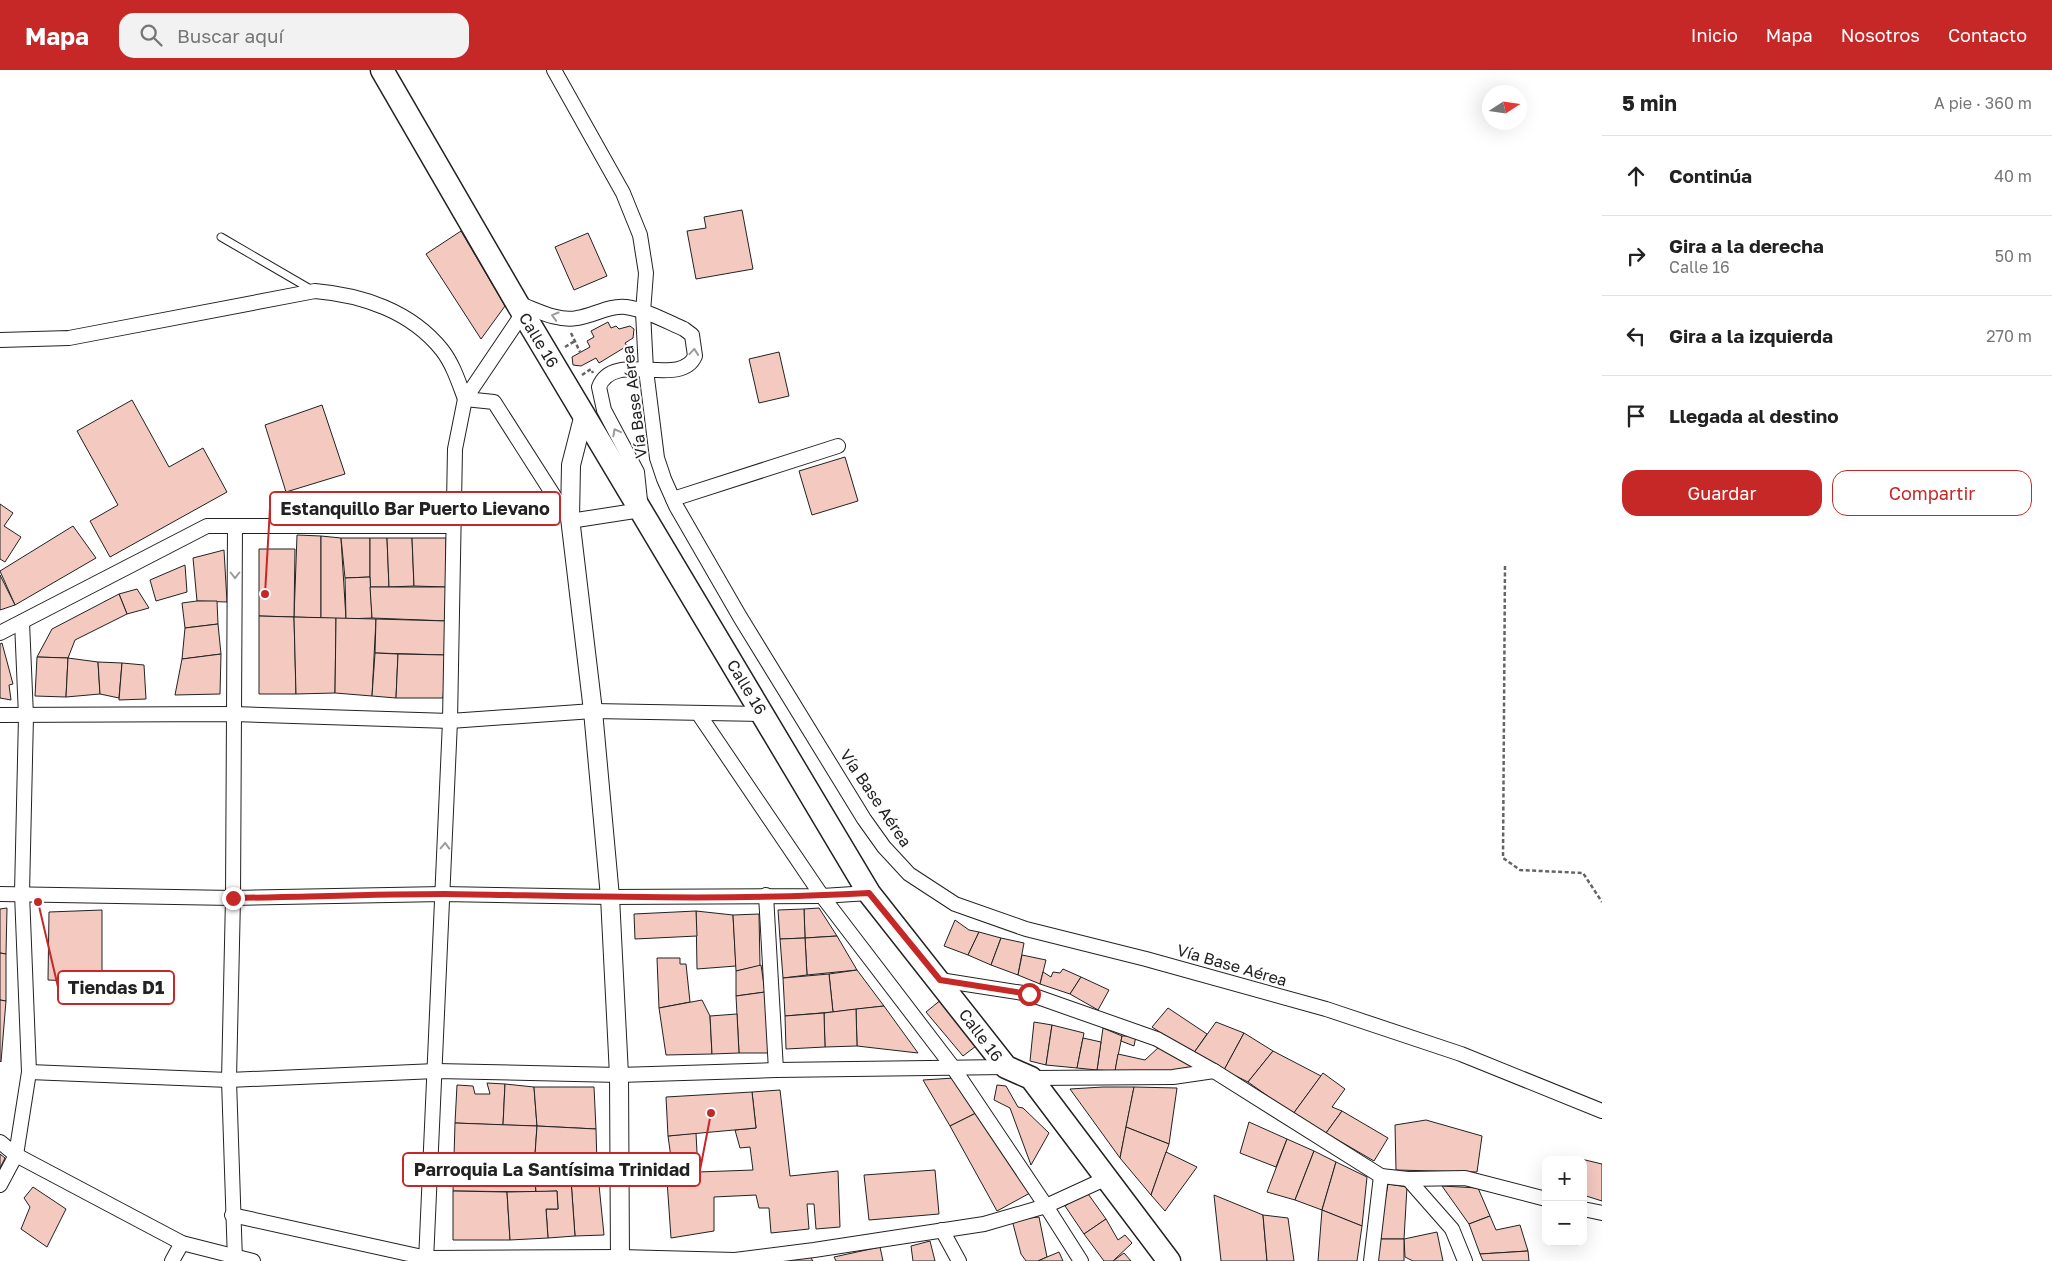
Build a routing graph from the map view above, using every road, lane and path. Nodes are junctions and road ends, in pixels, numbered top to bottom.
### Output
1 (382, 70) edge
2 (554, 70) edge
3 (221, 237) dead end
4 (315, 291) junction
5 (520, 308) junction
6 (643, 312) junction
7 (0, 340) edge
8 (646, 370) junction
9 (600, 396) junction
10 (465, 399) junction
11 (579, 407) junction
12 (838, 446) dead end
13 (673, 499) junction
14 (641, 510) junction
15 (570, 520) junction
16 (235, 526) junction
17 (453, 526) junction
18 (1505, 566) dead end
19 (22, 622) junction
20 (0, 633) edge
21 (593, 711) junction
22 (698, 713) junction
23 (234, 714) junction
24 (762, 714) junction
25 (0, 715) edge
26 (26, 716) junction
27 (450, 721) junction
28 (22, 893) junction
29 (869, 893) junction
30 (0, 894) edge
31 (443, 894) junction
32 (766, 895) junction
33 (822, 896) junction
34 (610, 897) junction
35 (233, 898) junction
36 (1602, 902) edge
37 (940, 980) junction
38 (952, 1066) junction
39 (1006, 1067) junction
40 (776, 1070) junction
41 (436, 1071) junction
42 (1214, 1071) junction
43 (29, 1072) junction
44 (619, 1076) junction
45 (1031, 1078) junction
46 (229, 1080) junction
47 (1602, 1111) edge
48 (0, 1142) edge
49 (16, 1155) junction
50 (1381, 1176) junction
51 (1107, 1178) junction
52 (1408, 1179) junction
53 (0, 1185) edge
54 (1542, 1198) edge
55 (1046, 1206) junction
56 (1587, 1209) edge
57 (1602, 1213) edge
58 (232, 1215) junction
59 (942, 1230) junction
60 (182, 1243) junction
61 (817, 1256) edge
62 (235, 1258) edge
63 (620, 1259) edge
64 (427, 1260) edge
65 (736, 1260) edge
66 (172, 1261) edge
67 (253, 1261) edge
68 (959, 1261) edge
69 (1081, 1261) edge
70 (1169, 1261) edge
71 (1371, 1261) edge
72 (1465, 1261) edge

1 - 5 main road, Calle 16
2 - 6 street, Vía Base Aérea
3 - 4 lane
4 - 7 street
4 - 10 street
6 -> 5 street
5 - 10 street
5 - 11 main road, Calle 16
6 - 8 street, Vía Base Aérea
8 -> 6 street
8 - 9 street
8 - 13 street, Vía Base Aérea
9 - 11 street
14 -> 9 street
10 - 15 street
10 - 17 street
11 - 14 main road, Calle 16
11 - 15 street
12 - 13 street
13 - 47 street, Vía Base Aérea
14 - 15 street
14 - 24 main road, Calle 16
15 - 21 street
16 - 17 street
16 - 19 street
16 -> 23 street
17 - 27 street
18 - 36 path
19 - 20 street
19 - 26 street
21 - 22 street
21 - 27 street
21 - 34 street
22 - 24 street
22 - 33 street
23 - 26 street
23 - 27 street
23 - 35 street
24 - 29 main road, Calle 16
25 - 26 street
26 - 28 street
31 -> 27 street
28 - 30 street
28 - 35 street
28 - 43 street
29 - 33 street
29 - 37 main road, Calle 16
31 - 34 street
31 - 35 street
31 - 41 street
32 - 33 street
32 - 34 street
32 - 40 street
33 - 38 street
34 - 44 street
35 - 46 street
37 - 39 main road, Calle 16
37 - 42 street
38 - 39 street
38 - 40 street
38 - 55 street
39 - 45 main road, Calle 16
40 - 44 street
41 - 44 street
41 - 46 street
41 - 64 street
42 - 45 street
42 - 50 street
43 - 46 street
43 - 49 street
44 - 63 street
45 - 51 main road, Calle 16
46 - 58 street
48 - 49 street
49 - 53 street
49 - 60 street
50 - 52 street
50 - 71 street
51 - 55 street
51 - 70 main road, Calle 16
52 - 54 street
52 - 72 street
55 - 59 street
55 - 69 street
56 - 57 street
58 - 62 street
58 - 64 street
59 - 61 street
59 - 68 street
60 - 62 street
60 - 66 street
61 - 65 street
62 - 67 street
63 - 64 street
63 - 65 street

